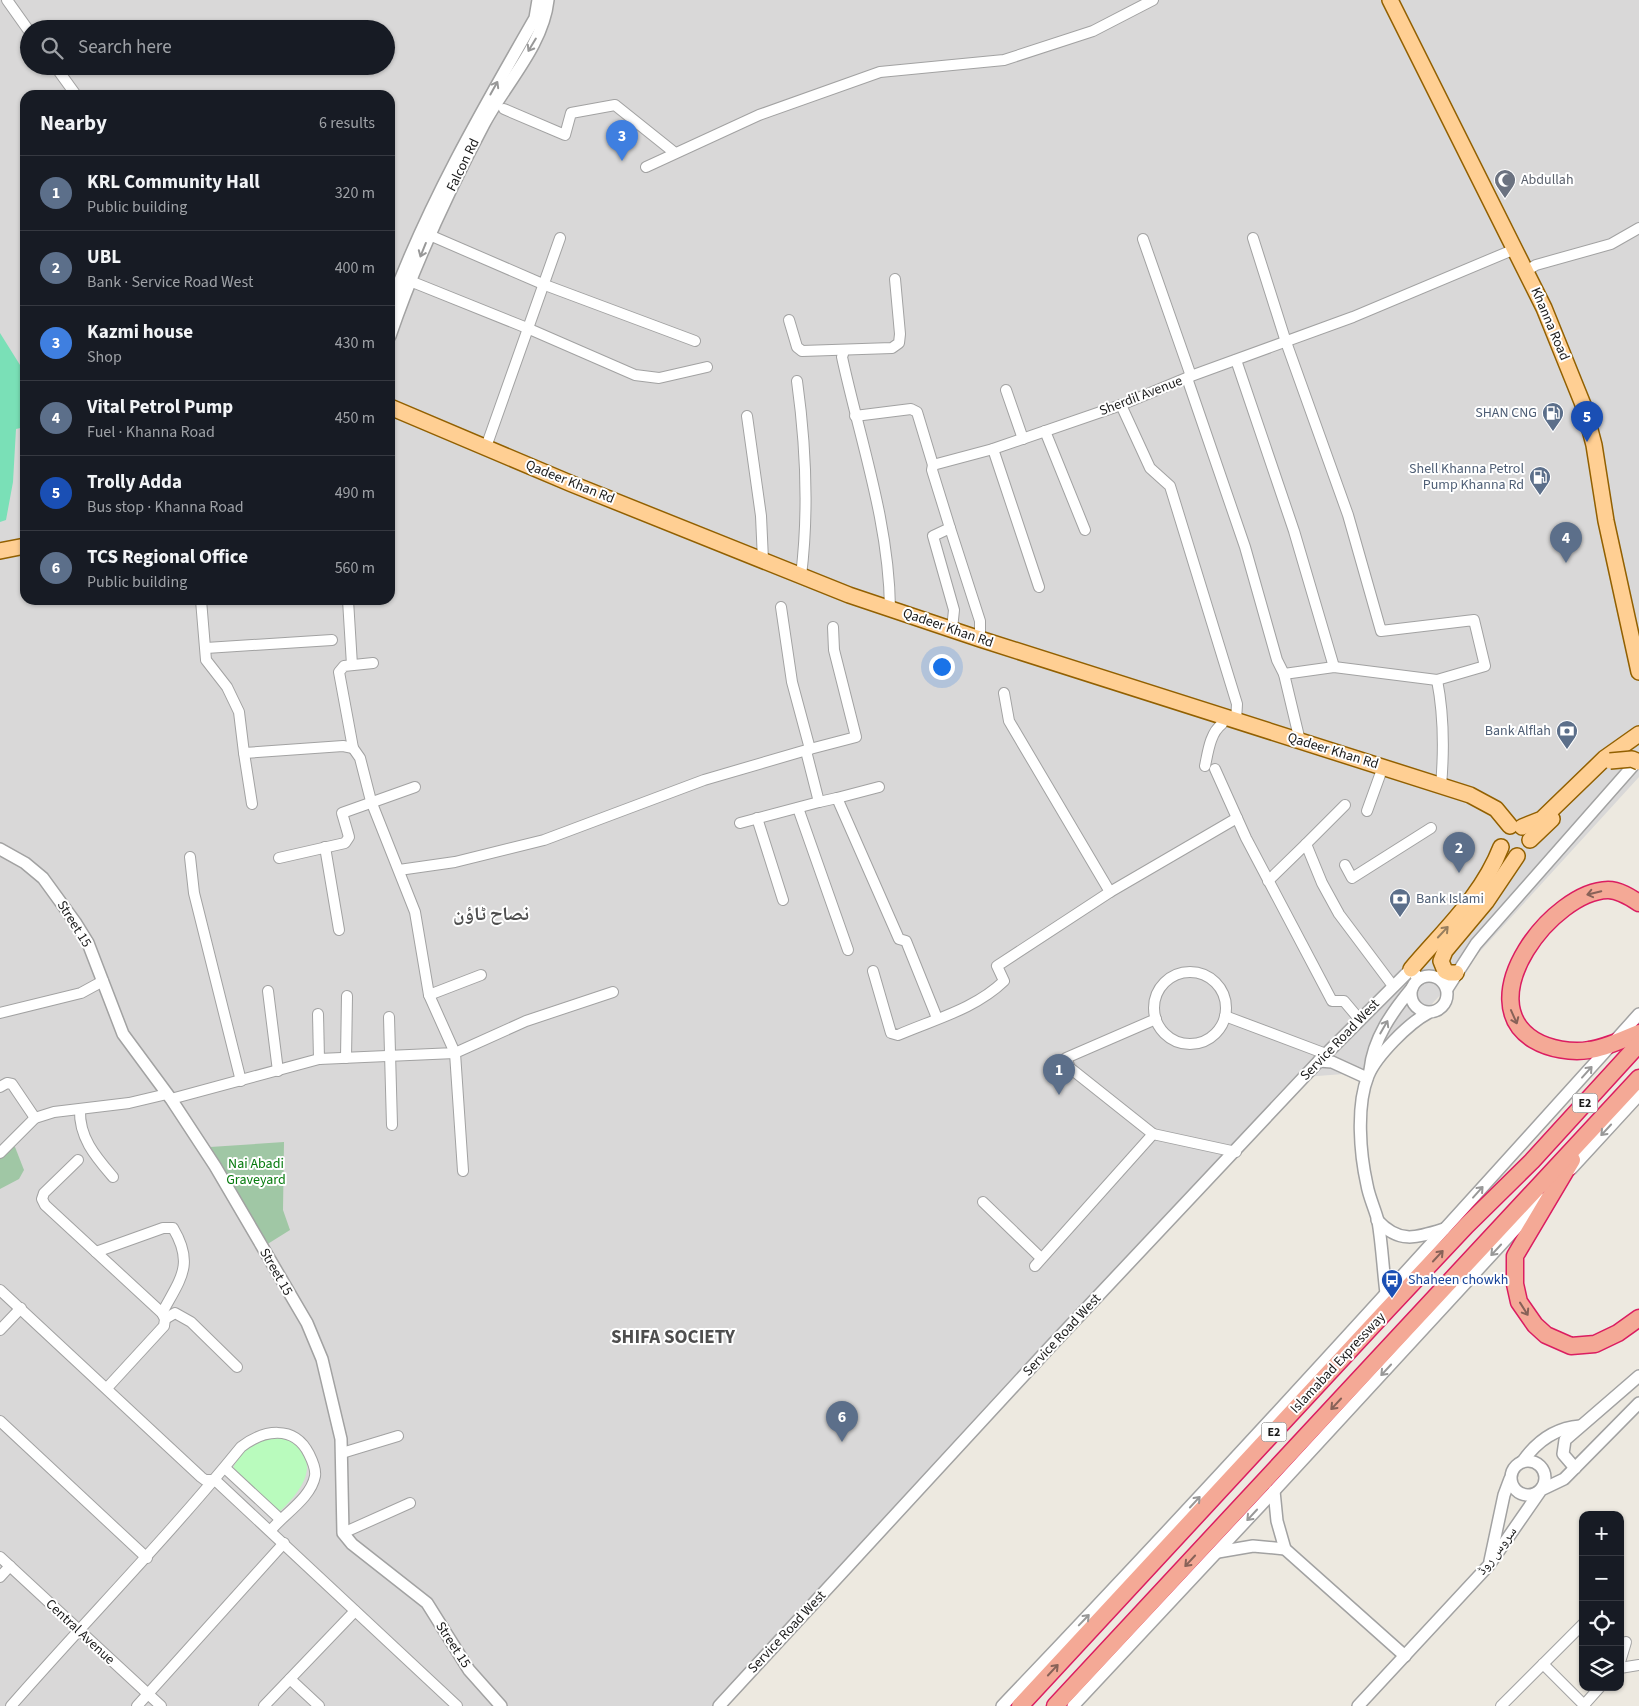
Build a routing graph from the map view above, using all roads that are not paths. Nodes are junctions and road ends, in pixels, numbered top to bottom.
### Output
1 (7, 0) edge
2 (538, 0) edge
3 (548, 0) edge
4 (1153, 0) edge
5 (1390, 0) edge
6 (21, 20) edge
7 (62, 75) edge
8 (72, 90) edge
9 (504, 109) dead end
10 (675, 153) junction
11 (646, 167) dead end
12 (1639, 228) edge
13 (434, 237) dead end
14 (560, 238) dead end
15 (1143, 238) dead end
16 (1254, 238) dead end
17 (1515, 249) junction
18 (1526, 271) junction
19 (895, 279) dead end
20 (415, 282) dead end
21 (545, 285) junction
22 (395, 294) edge
23 (789, 320) dead end
24 (395, 323) edge
25 (528, 328) junction
26 (695, 341) dead end
27 (1286, 342) junction
28 (844, 351) junction
29 (1236, 360) junction
30 (708, 367) dead end
31 (1189, 377) junction
32 (797, 381) dead end
33 (1006, 390) dead end
34 (1121, 405) junction
35 (395, 408) edge
36 (747, 416) dead end
37 (855, 416) junction
38 (395, 418) edge
39 (1045, 432) junction
40 (1023, 439) junction
41 (486, 447) junction
42 (993, 449) junction
43 (933, 465) junction
44 (950, 528) junction
45 (1085, 530) dead end
46 (20, 547) edge
47 (0, 551) edge
48 (763, 560) junction
49 (801, 576) junction
50 (1039, 587) dead end
51 (202, 605) edge
52 (348, 605) edge
53 (781, 607) dead end
54 (890, 608) junction
55 (833, 627) dead end
56 (952, 629) junction
57 (980, 639) junction
58 (332, 640) dead end
59 (206, 648) junction
60 (373, 662) dead end
61 (352, 666) junction
62 (1334, 667) junction
63 (1639, 672) edge
64 (1284, 674) junction
65 (1437, 680) junction
66 (1004, 694) dead end
67 (1229, 722) junction
68 (1639, 734) edge
69 (1300, 741) junction
70 (353, 748) junction
71 (808, 750) junction
72 (244, 754) junction
73 (1639, 761) edge
74 (1380, 775) junction
75 (1441, 786) junction
76 (415, 787) dead end
77 (879, 787) dead end
78 (837, 798) junction
79 (371, 801) junction
80 (818, 802) junction
81 (252, 804) dead end
82 (1346, 805) dead end
83 (798, 808) junction
84 (1367, 810) dead end
85 (757, 818) junction
86 (1237, 818) junction
87 (740, 823) dead end
88 (1431, 828) dead end
89 (1516, 831) junction
90 (1306, 844) junction
91 (325, 847) junction
92 (1502, 847) junction
93 (0, 850) edge
94 (1517, 856) junction
95 (190, 857) dead end
96 (279, 858) dead end
97 (1345, 865) dead end
98 (399, 870) junction
99 (1268, 881) junction
100 (1110, 892) junction
101 (783, 900) dead end
102 (1639, 903) edge
103 (339, 930) dead end
104 (848, 950) dead end
105 (873, 970) dead end
106 (1456, 973) junction
107 (481, 975) dead end
108 (1414, 979) junction
109 (103, 981) junction
110 (1393, 986) junction
111 (1447, 989) junction
112 (268, 991) dead end
113 (613, 992) dead end
114 (429, 995) junction
115 (347, 996) dead end
116 (0, 1013) edge
117 (1428, 1013) junction
118 (318, 1014) dead end
119 (1639, 1014) edge
120 (1225, 1016) junction
121 (388, 1017) dead end
122 (937, 1018) junction
123 (1156, 1019) junction
124 (1360, 1020) junction
125 (1639, 1033) edge
126 (1613, 1043) junction
127 (1639, 1044) edge
128 (455, 1053) junction
129 (391, 1056) junction
130 (346, 1058) junction
131 (320, 1059) junction
132 (1325, 1059) junction
133 (278, 1071) junction
134 (1365, 1074) junction
135 (1639, 1078) edge
136 (241, 1081) junction
137 (0, 1087) edge
138 (1639, 1095) edge
139 (169, 1096) junction
140 (80, 1110) junction
141 (35, 1118) junction
142 (392, 1125) dead end
143 (1593, 1127) junction
144 (1153, 1134) junction
145 (1236, 1152) junction
146 (0, 1153) edge
147 (78, 1160) dead end
148 (462, 1171) dead end
149 (113, 1177) dead end
150 (1559, 1181) junction
151 (982, 1202) dead end
152 (1377, 1220) junction
153 (1445, 1229) junction
154 (96, 1252) junction
155 (0, 1290) edge
156 (1386, 1293) junction
157 (20, 1308) junction
158 (163, 1316) junction
159 (1639, 1318) edge
160 (0, 1330) edge
161 (237, 1368) dead end
162 (1639, 1376) edge
163 (106, 1388) junction
164 (1639, 1403) edge
165 (0, 1421) edge
166 (1580, 1426) junction
167 (398, 1436) dead end
168 (342, 1452) junction
169 (1523, 1461) junction
170 (224, 1468) junction
171 (1575, 1468) junction
172 (1510, 1479) junction
173 (215, 1480) junction
174 (1541, 1490) junction
175 (1274, 1491) junction
176 (410, 1503) dead end
177 (280, 1519) junction
178 (271, 1530) junction
179 (343, 1533) junction
180 (284, 1543) junction
181 (1285, 1549) junction
182 (1218, 1552) junction
183 (0, 1557) edge
184 (147, 1558) junction
185 (1489, 1565) junction
186 (10, 1566) junction
187 (0, 1577) edge
188 (355, 1611) junction
189 (1579, 1628) edge
190 (78, 1630) junction
191 (1626, 1642) dead end
192 (1624, 1649) edge
193 (1405, 1656) junction
194 (1543, 1664) junction
195 (1639, 1665) edge
196 (1624, 1667) edge
197 (290, 1679) junction
198 (1597, 1691) edge
199 (148, 1694) junction
200 (11, 1706) edge
201 (137, 1706) edge
202 (161, 1706) edge
203 (264, 1706) edge
204 (319, 1706) edge
205 (457, 1706) edge
206 (501, 1706) edge
207 (720, 1706) edge
208 (1002, 1706) edge
209 (1020, 1706) edge
210 (1055, 1706) edge
211 (1073, 1706) edge
212 (1358, 1706) edge
213 (1501, 1706) edge
214 (1584, 1706) edge

1 - 6 street
22 -> 2 street, Falcon Rd
3 -> 24 street, Falcon Rd
4 - 10 street
5 - 17 main road, Khanna Road
7 - 8 street
9 - 10 street
10 - 11 street
12 - 18 street
13 - 21 street
14 - 21 street
15 - 31 street
16 - 27 street
17 - 18 main road, Khanna Road
17 - 27 street, Sherdil Avenue
18 - 63 main road, Khanna Road
19 - 28 street
20 - 25 street
21 - 25 street
21 - 26 street
23 - 28 street
25 - 30 street
25 - 41 street
27 - 29 street, Sherdil Avenue
27 - 65 street
28 - 37 street
29 - 31 street, Sherdil Avenue
29 - 62 street
31 - 34 street, Sherdil Avenue
31 - 64 street
32 - 49 street
33 - 40 street
34 - 39 street, Sherdil Avenue
34 - 67 street
35 - 41 main road, Qadeer Khan Rd
36 - 48 street
37 - 43 street
37 - 54 street
38 - 67 main road, Qadeer Khan Rd
39 - 40 street, Sherdil Avenue
39 - 45 street
40 - 42 street, Sherdil Avenue
41 - 48 main road, Qadeer Khan Rd
42 - 43 street, Sherdil Avenue
42 - 50 street
43 - 44 street
44 - 56 street
44 - 57 street
46 - 47 main road
48 - 49 main road, Qadeer Khan Rd
49 - 54 main road, Qadeer Khan Rd
51 - 59 street
52 - 61 street
53 - 71 street
54 - 56 main road, Qadeer Khan Rd
55 - 71 street
56 - 57 main road, Qadeer Khan Rd
57 - 67 main road, Qadeer Khan Rd
58 - 59 street
59 - 72 street
60 - 61 street
61 - 70 street
62 - 64 street
62 - 65 street
64 - 69 street
65 - 75 street
66 - 100 street
67 - 69 main road, Qadeer Khan Rd
67 - 74 main road, Qadeer Khan Rd
67 - 86 street
68 - 89 main road
69 - 75 main road, Qadeer Khan Rd
70 - 72 street
70 - 79 street
71 - 80 street
71 - 98 street
72 - 81 street
73 - 89 main road, bridge
73 - 106 street
74 - 84 street
74 - 89 main road, Qadeer Khan Rd
75 - 89 main road, Qadeer Khan Rd
76 - 79 street
77 - 78 street
78 - 80 street
78 - 122 street
79 - 91 street
79 - 98 street
80 - 83 street
82 - 90 street
83 - 85 street
83 - 104 street
85 - 87 street
85 - 101 street
86 - 99 street
86 - 100 street
88 - 97 street
89 - 92 main road
89 - 94 main road
90 - 99 street
90 - 110 street
91 - 96 street
91 - 103 street
92 - 94 main road
108 -> 92 main road
93 - 109 street, Street 15
94 - 106 main road
95 - 136 street
98 - 114 street
99 - 124 street
100 - 122 street
102 -> 126 highway
105 - 122 street
106 - 111 street
107 - 114 street
108 - 110 street, Service Road West
108 - 111 street
108 - 117 street
134 -> 108 street
109 - 116 street
109 - 139 street, Street 15
110 - 124 street, Service Road West
111 - 117 street
112 - 133 street
113 - 128 street
114 - 128 street
115 - 130 street
117 - 134 street
118 - 131 street
119 - 126 street
120 - 123 street
120 - 123 street
120 - 132 street
121 - 129 street
123 - 144 street
124 - 132 street, Service Road West
125 - 126 highway
153 -> 126 street
209 -> 127 highway, Islamabad Expressway / E2
128 - 129 street
128 - 148 street
129 - 130 street
129 - 142 street
130 - 131 street
131 - 133 street
132 - 134 street
132 - 145 street, Service Road West
133 - 136 street
134 - 152 street
135 - 143 highway, Islamabad Expressway / E2
136 - 139 street
137 - 141 street
138 -> 150 street
139 - 140 street
139 - 168 street, Street 15
140 - 141 street
140 - 149 street
141 - 146 street
143 - 150 highway
143 -> 210 highway, Islamabad Expressway / E2
144 - 145 street
144 - 151 street
145 - 207 street, Service Road West
147 - 154 street
150 -> 159 highway
150 -> 175 street
152 - 153 street
152 - 156 street
153 - 156 street
154 - 158 street
154 - 158 street
155 - 157 street
208 -> 156 street
157 - 160 street
157 - 163 street
158 - 161 street
158 - 163 street
162 - 166 street
163 - 173 street
164 - 171 street
165 - 184 street
166 - 169 street
166 - 171 street
167 - 168 street
168 - 179 street, Street 15
169 - 172 street
169 - 174 street
170 - 173 street
170 - 177 street
170 - 177 street
171 - 174 street
172 - 174 street
172 - 185 street
173 - 178 street
173 - 184 street
174 - 185 street, سروس روڈ
175 - 181 street
175 -> 182 street
176 - 179 street
177 - 178 street
178 - 180 street
179 - 206 street, Street 15
180 - 188 street
180 - 199 street
181 - 182 street
181 - 193 street
182 - 211 street
183 - 186 street, Central Avenue
184 - 190 street
185 - 193 street, سروس روڈ
186 - 187 street
186 - 190 street, Central Avenue
188 - 197 street
188 - 205 street
189 - 194 street
190 - 199 street, Central Avenue
190 - 200 street
191 - 192 street
193 - 212 street, سروس روڈ
194 - 213 street
194 - 214 street
195 - 196 street
197 - 203 street
197 - 204 street
198 - 214 street
199 - 201 street
199 - 202 street, Central Avenue

